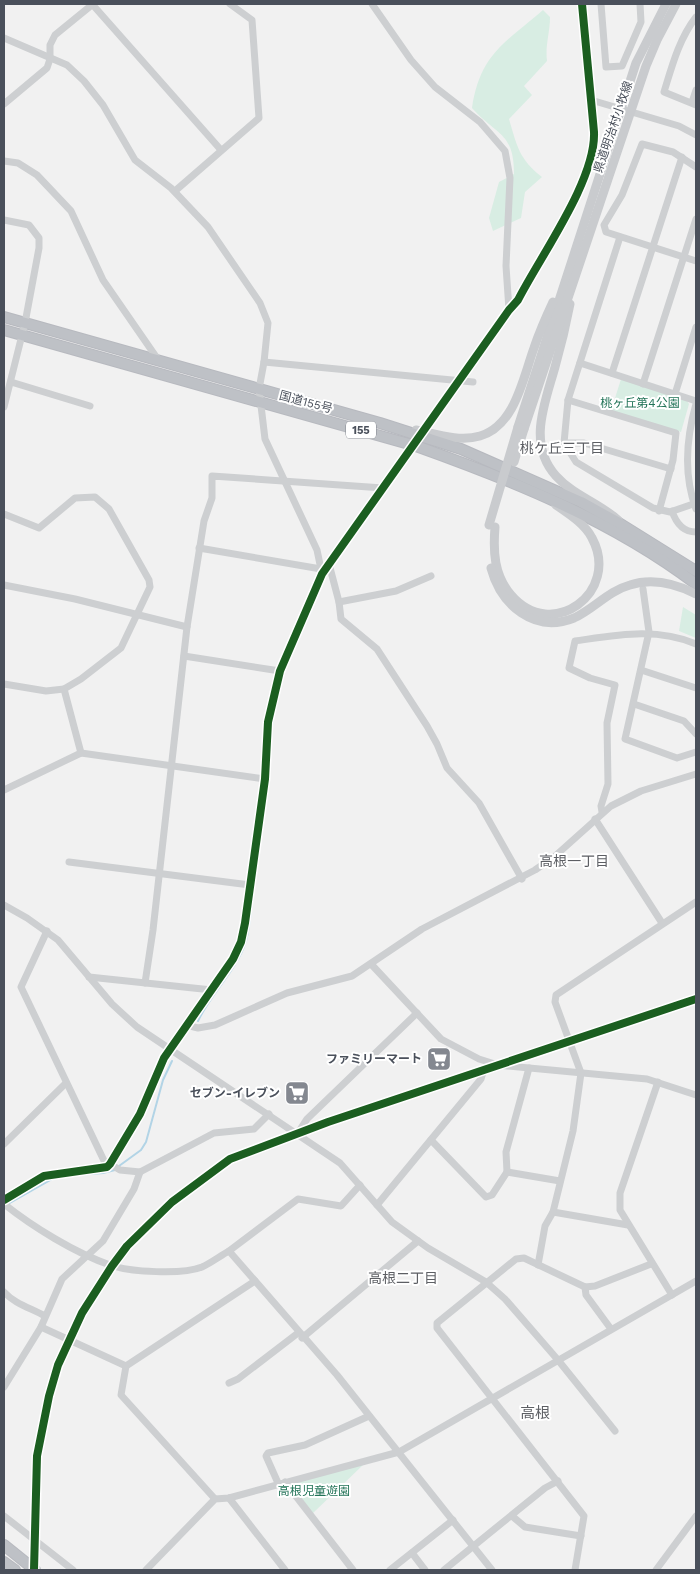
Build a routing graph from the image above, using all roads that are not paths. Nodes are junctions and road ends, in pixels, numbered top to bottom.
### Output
1 (92, 4) edge
2 (230, 4) edge
3 (372, 4) edge
4 (379, 4) edge
5 (582, 4) edge
6 (601, 4) edge
7 (640, 4) edge
8 (666, 4) edge
9 (676, 4) edge
10 (378, 12) junction
11 (696, 17) edge
12 (4, 38) edge
13 (50, 58) junction
14 (696, 90) edge
15 (591, 100) junction
16 (4, 104) edge
17 (694, 104) edge
18 (622, 108) junction
19 (632, 112) junction
20 (696, 135) edge
21 (221, 150) junction
22 (682, 157) junction
23 (4, 161) edge
24 (696, 167) edge
25 (174, 191) junction
26 (696, 219) edge
27 (4, 220) edge
28 (620, 237) junction
29 (653, 247) junction
30 (684, 257) junction
31 (575, 260) junction
32 (696, 261) edge
33 (508, 310) junction
34 (4, 317) edge
35 (24, 323) junction
36 (696, 327) edge
37 (4, 330) edge
38 (22, 335) junction
39 (159, 361) junction
40 (264, 362) junction
41 (580, 363) junction
42 (612, 373) junction
43 (459, 380) junction
44 (11, 382) junction
45 (473, 382) dead end
46 (643, 384) junction
47 (259, 389) junction
48 (675, 394) junction
49 (5, 395) edge
50 (568, 400) junction
51 (260, 402) junction
52 (696, 402) edge
53 (90, 406) dead end
54 (4, 407) edge
55 (347, 414) junction
56 (564, 443) junction
57 (670, 468) junction
58 (283, 481) junction
59 (383, 488) junction
60 (536, 492) junction
61 (696, 505) edge
62 (659, 511) junction
63 (672, 511) junction
64 (4, 514) edge
65 (492, 526) junction
66 (627, 527) junction
67 (696, 532) edge
68 (199, 548) junction
69 (329, 564) junction
70 (696, 571) edge
71 (321, 572) junction
72 (431, 576) dead end
73 (696, 584) edge
74 (4, 585) edge
75 (643, 589) dead end
76 (696, 594) edge
77 (339, 602) junction
78 (138, 614) junction
79 (187, 627) junction
80 (649, 632) junction
81 (696, 644) edge
82 (184, 656) junction
83 (641, 670) junction
84 (280, 671) junction
85 (4, 684) edge
86 (696, 688) edge
87 (64, 689) junction
88 (634, 704) junction
89 (696, 734) edge
90 (696, 752) edge
91 (81, 753) junction
92 (171, 765) junction
93 (696, 774) edge
94 (265, 779) junction
95 (4, 790) edge
96 (602, 812) junction
97 (595, 819) junction
98 (69, 862) dead end
99 (158, 872) junction
100 (522, 878) junction
101 (250, 885) junction
102 (696, 902) edge
103 (4, 905) edge
104 (662, 923) junction
105 (46, 931) junction
106 (371, 964) junction
107 (89, 977) junction
108 (145, 982) junction
109 (212, 990) junction
110 (696, 999) edge
111 (417, 1013) junction
112 (192, 1026) junction
113 (569, 1041) junction
114 (170, 1048) junction
115 (498, 1065) junction
116 (529, 1068) junction
117 (484, 1070) junction
118 (581, 1073) junction
119 (658, 1082) junction
120 (66, 1083) junction
121 (696, 1095) edge
122 (269, 1114) junction
123 (298, 1133) junction
124 (431, 1140) junction
125 (4, 1144) edge
126 (108, 1165) junction
127 (140, 1172) junction
128 (507, 1172) junction
129 (560, 1181) junction
130 (360, 1185) junction
131 (4, 1200) edge
132 (6, 1205) edge
133 (377, 1205) junction
134 (553, 1212) junction
135 (628, 1225) junction
136 (418, 1241) junction
137 (228, 1251) junction
138 (87, 1255) junction
139 (651, 1264) junction
140 (538, 1265) junction
141 (112, 1266) junction
142 (255, 1280) junction
143 (696, 1281) edge
144 (486, 1282) junction
145 (585, 1287) junction
146 (4, 1292) edge
147 (672, 1295) junction
148 (45, 1316) junction
149 (41, 1327) junction
150 (611, 1330) junction
151 (300, 1336) junction
152 (69, 1340) junction
153 (558, 1360) junction
154 (126, 1366) junction
155 (228, 1383) dead end
156 (4, 1387) edge
157 (493, 1398) junction
158 (369, 1416) junction
159 (615, 1431) dead end
160 (399, 1452) junction
161 (558, 1481) junction
162 (282, 1483) junction
163 (229, 1498) junction
164 (216, 1499) junction
165 (4, 1516) edge
166 (512, 1516) junction
167 (696, 1516) edge
168 (453, 1520) junction
169 (581, 1536) junction
170 (34, 1541) junction
171 (4, 1546) edge
172 (474, 1547) junction
173 (412, 1553) junction
174 (34, 1558) dead end
175 (35, 1570) edge
176 (73, 1570) edge
177 (146, 1570) edge
178 (285, 1570) edge
179 (353, 1570) edge
180 (390, 1570) edge
181 (425, 1570) edge
182 (444, 1570) edge
183 (492, 1570) edge
184 (576, 1570) edge
185 (656, 1570) edge

1 - 13 street
1 - 21 street
2 - 21 street
3 - 10 street
4 - 10 street
5 - 15 street
6 - 7 street
8 - 18 main road, 県道明治村小牧線
9 - 19 main road, 県道明治村小牧線
10 - 33 street
11 - 17 street
12 - 13 street
13 - 16 street
13 - 25 street
14 - 17 street
15 - 18 street
15 - 33 street
18 - 19 street
18 - 31 main road, 県道明治村小牧線
19 - 20 street
19 - 31 main road, 県道明治村小牧線
21 - 25 street
22 - 24 street
22 - 28 street
22 - 29 street
23 - 39 street
25 - 40 street
26 - 30 street
27 - 35 street
28 - 29 street
28 - 41 street
29 - 30 street
29 - 42 street
30 - 32 street
30 - 46 street
31 - 55 main road
31 - 65 main road, bridge
31 - 66 main road
33 - 43 street
34 - 35 highway, 国道155号 / 155
35 - 38 street
35 - 39 highway, 国道155号 / 155
36 - 48 street
37 - 38 highway, 国道155号 / 155
38 - 44 street
38 - 51 highway, 国道155号 / 155
39 - 47 highway, 国道155号 / 155
40 - 43 street
40 - 47 street
41 - 42 street
41 - 50 street
42 - 46 street
43 - 45 street
43 - 59 street, bridge
44 - 49 street
44 - 53 street
46 - 48 street
47 - 51 street
47 - 55 highway, 国道155号 / 155
48 - 52 street
49 - 54 street
50 - 56 street
50 - 57 street
51 - 58 street
51 - 60 highway, 国道155号 / 155
52 - 61 street
55 - 66 highway, 国道155号 / 155
56 - 57 street
56 - 62 street
57 - 62 street
58 - 59 street
58 - 68 street
58 - 71 street
59 - 69 street
60 - 65 main road
60 - 73 highway, 国道155号 / 155
61 - 63 street
62 - 63 street
63 - 67 street
64 - 78 street
65 - 76 main road
66 - 70 highway, 国道155号 / 155
68 - 71 street
68 - 79 street
69 - 71 street
69 - 77 street
71 - 84 street
72 - 77 street
74 - 78 street
75 - 80 street
77 - 100 street
78 - 79 street
78 - 87 street
79 - 82 street
80 - 81 street
80 - 83 street
80 - 96 street
82 - 84 street
82 - 92 street
83 - 86 street
83 - 88 street
84 - 94 street
85 - 87 street
87 - 91 street
88 - 89 street
88 - 90 street
91 - 92 street
91 - 95 street
92 - 94 street
92 - 99 street
93 - 96 street
94 - 101 street
96 - 97 street
97 - 100 street
97 - 104 street
98 - 99 street
99 - 101 street
99 - 108 street
100 - 106 street
101 - 109 street
102 - 104 street
103 - 105 street
104 - 113 street
105 - 107 street
105 - 120 street
106 - 111 street
106 - 112 street
107 - 108 street
107 - 114 street
108 - 109 street
109 - 112 street
110 - 113 street
111 - 115 street
111 - 123 street
112 - 114 street
113 - 115 street
113 - 118 street
114 - 122 street
114 - 126 street
115 - 116 street
115 - 117 street
116 - 118 street
116 - 128 street
117 - 123 street
117 - 124 street
118 - 119 street
118 - 129 street
119 - 121 street
119 - 135 street
120 - 125 street
120 - 126 street
122 - 123 street
122 - 127 street
123 - 130 street
123 - 141 street
124 - 128 street
124 - 133 street
126 - 127 street
126 - 131 street
127 - 138 street
128 - 129 street
129 - 134 street
130 - 133 street
130 - 137 street
132 - 138 street
133 - 136 street
134 - 135 street
134 - 140 street
135 - 139 street
136 - 144 street
136 - 151 street
137 - 141 street
137 - 142 street
138 - 141 street
138 - 148 street
139 - 145 street
139 - 147 street
140 - 144 street
140 - 145 street
141 - 152 street
142 - 151 street
142 - 154 street
143 - 147 street
144 - 153 street
144 - 157 street
145 - 150 street
146 - 148 street
147 - 150 street
148 - 149 street
149 - 152 street
149 - 156 street
150 - 153 street
151 - 155 street
151 - 158 street
152 - 154 street
152 - 170 street
153 - 157 street
153 - 159 street
154 - 164 street
157 - 160 street
157 - 161 street
158 - 160 street
158 - 162 street
160 - 162 street
160 - 168 street
161 - 166 street
161 - 169 street
162 - 163 street
162 - 179 street
163 - 164 street
163 - 178 street
164 - 177 street
165 - 170 street
166 - 169 street
166 - 172 street
167 - 185 street
168 - 172 street
168 - 173 street
169 - 184 street
170 - 174 street
170 - 176 street
171 - 175 highway
172 - 182 street
172 - 183 street
173 - 180 street
173 - 181 street

